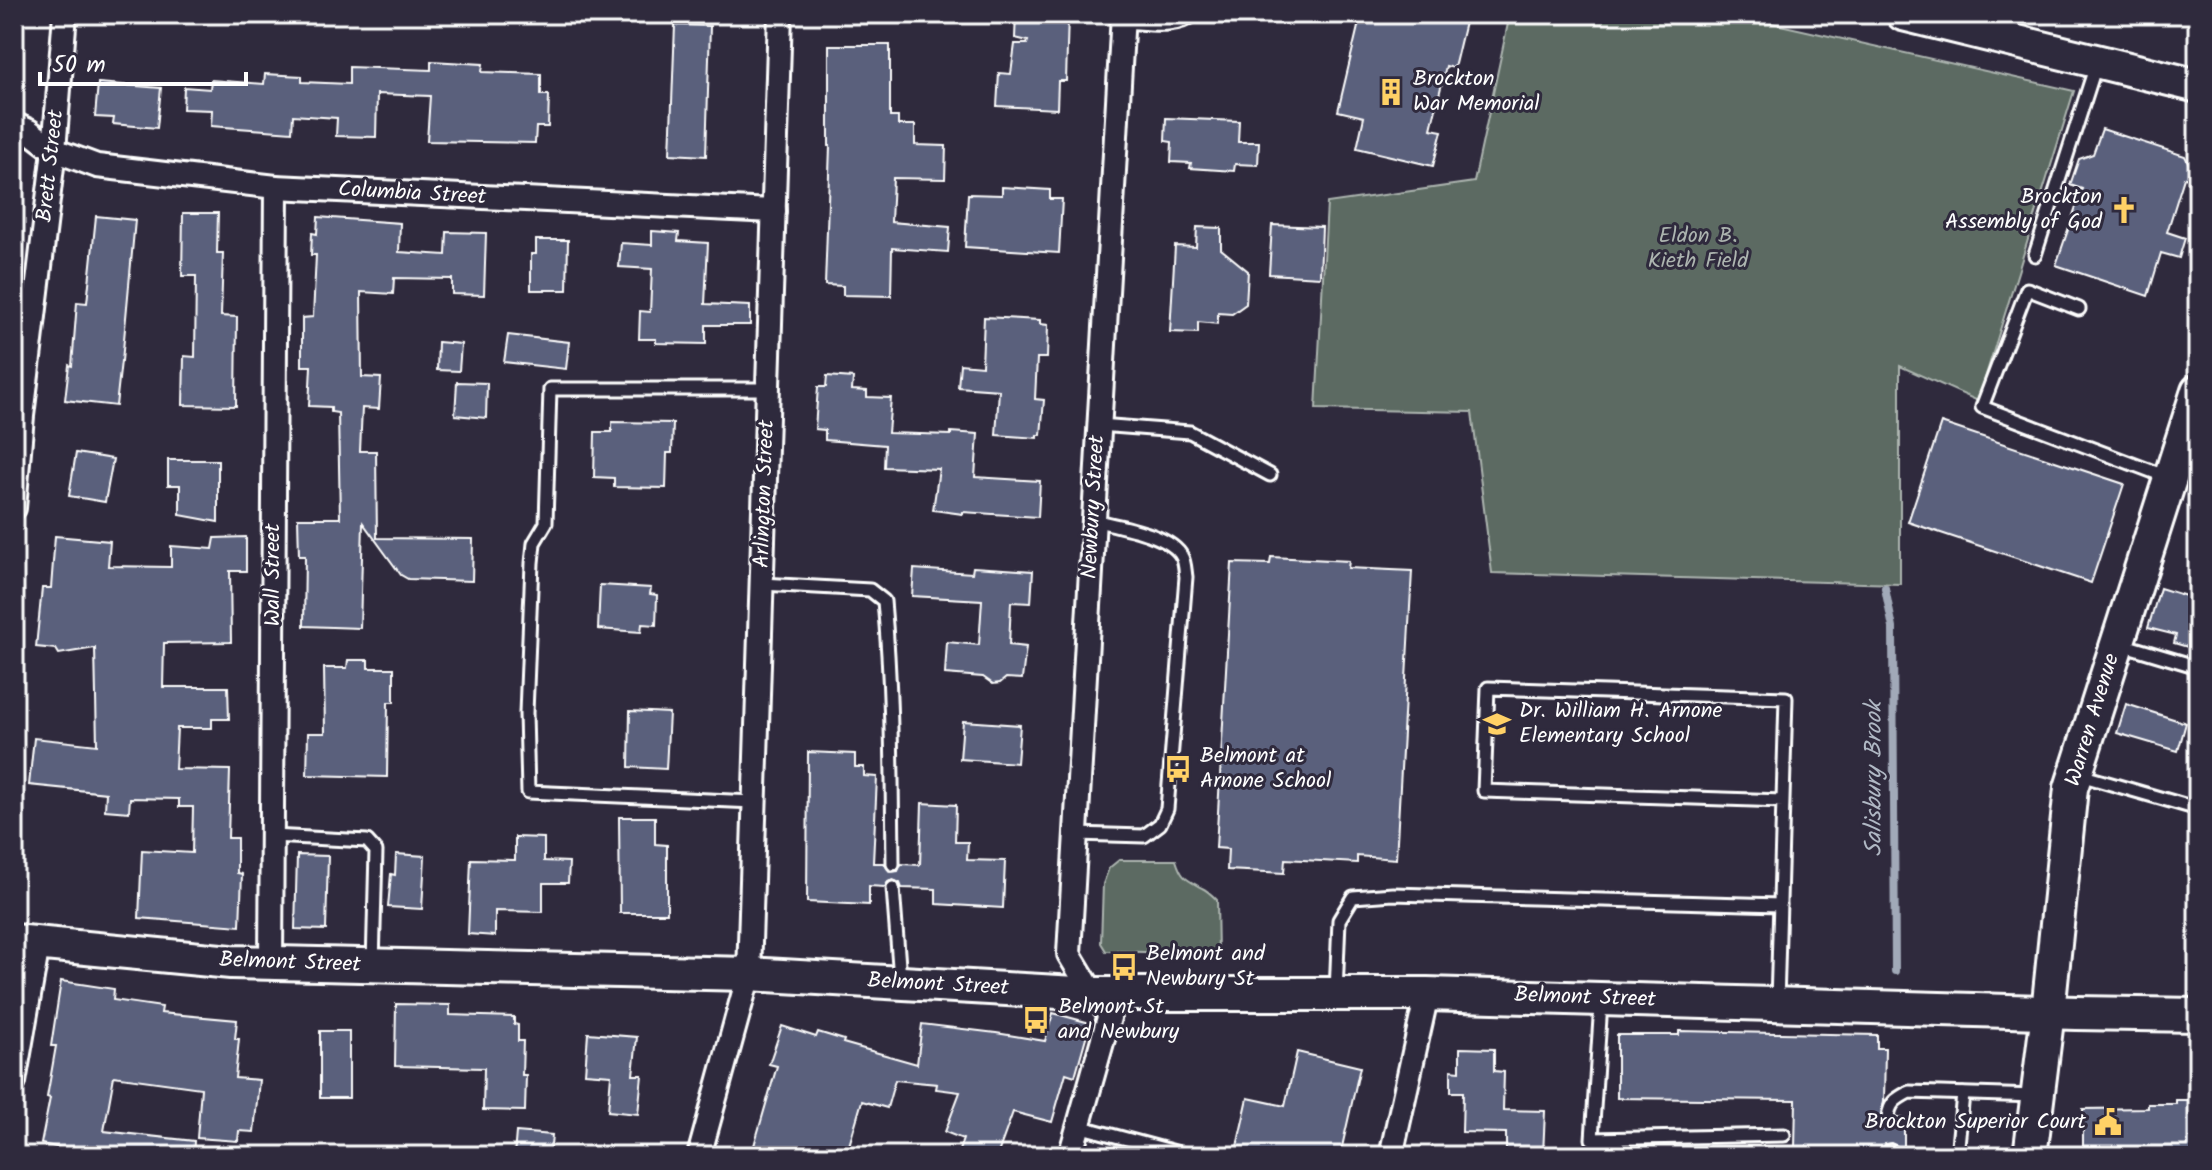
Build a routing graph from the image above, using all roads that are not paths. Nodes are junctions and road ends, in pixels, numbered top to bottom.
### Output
1 (65, 14) edge
2 (780, 14) edge
3 (1195, 14) edge
4 (1916, 15) edge
5 (1123, 18) edge
6 (2097, 61) junction
7 (2198, 86) edge
8 (14, 124) edge
9 (54, 150) junction
10 (276, 187) junction
11 (774, 211) junction
12 (2035, 255) dead end
13 (2079, 309) dead end
14 (768, 389) junction
15 (2198, 391) edge
16 (18, 415) edge
17 (1099, 425) junction
18 (1270, 475) dead end
19 (2170, 478) junction
20 (14, 508) edge
21 (1093, 520) junction
22 (762, 584) junction
23 (2117, 643) junction
24 (2198, 667) edge
25 (2075, 774) junction
26 (1783, 801) junction
27 (754, 802) junction
28 (2198, 809) edge
29 (1076, 834) junction
30 (272, 836) junction
31 (893, 864) dead end
32 (893, 888) dead end
33 (1780, 905) junction
34 (26, 942) edge
35 (271, 963) junction
36 (373, 965) junction
37 (749, 974) junction
38 (900, 983) junction
39 (1093, 994) junction
40 (1336, 994) junction
41 (1427, 994) junction
42 (1601, 999) junction
43 (1777, 1004) junction
44 (2048, 1012) junction
45 (2198, 1015) edge
46 (14, 1082) edge
47 (1963, 1094) junction
48 (2037, 1096) junction
49 (1888, 1117) dead end
50 (1078, 1126) junction
51 (1784, 1135) dead end
52 (699, 1156) edge
53 (1070, 1156) edge
54 (1190, 1156) edge
55 (1391, 1156) edge
56 (1957, 1156) edge
57 (2030, 1156) edge

1 - 9 street, Brett Street
2 - 11 street, Arlington Street
3 - 5 lane
4 - 6 main road
5 - 17 street, Newbury Street
6 - 7 main road
6 - 12 lane
8 - 9 street, Columbia Street
9 - 10 street, Columbia Street
9 - 16 street, Brett Street
10 - 11 street, Columbia Street
10 - 30 street, Wall Street
11 - 14 street, Arlington Street
13 - 19 lane
14 - 22 street, Arlington Street
14 - 27 lane
15 - 19 main road, Warren Avenue
16 - 20 street, Brett Street
17 - 18 lane
17 - 21 street, Newbury Street
19 - 23 main road, Warren Avenue
21 - 29 street, Newbury Street
21 - 29 lane
22 - 27 street, Arlington Street
22 - 31 lane
23 - 24 lane
23 - 25 main road, Warren Avenue
25 - 28 lane
25 - 44 main road, Warren Avenue
26 - 26 lane
26 - 33 lane
27 - 37 street, Arlington Street
29 - 39 street, Newbury Street
30 - 35 street, Wall Street
30 - 36 lane
32 - 38 lane
33 - 40 lane
33 - 43 lane
34 - 35 main road, Belmont Street
34 - 46 street
35 - 36 main road, Belmont Street
36 - 37 main road, Belmont Street
37 - 38 main road, Belmont Street
37 - 52 street, Arlington Street
38 - 39 main road, Belmont Street
39 - 40 main road, Belmont Street
39 - 50 street, Newbury Street
40 - 41 main road, Belmont Street
41 - 42 main road, Belmont Street
41 - 55 street
42 - 43 main road, Belmont Street
42 - 51 lane
43 - 44 main road, Belmont Street
44 - 45 main road, Belmont Street
44 - 48 main road, Warren Avenue
47 - 48 lane
47 - 49 lane
47 - 56 lane
48 - 57 main road, Warren Avenue
50 - 53 street
50 - 54 lane

